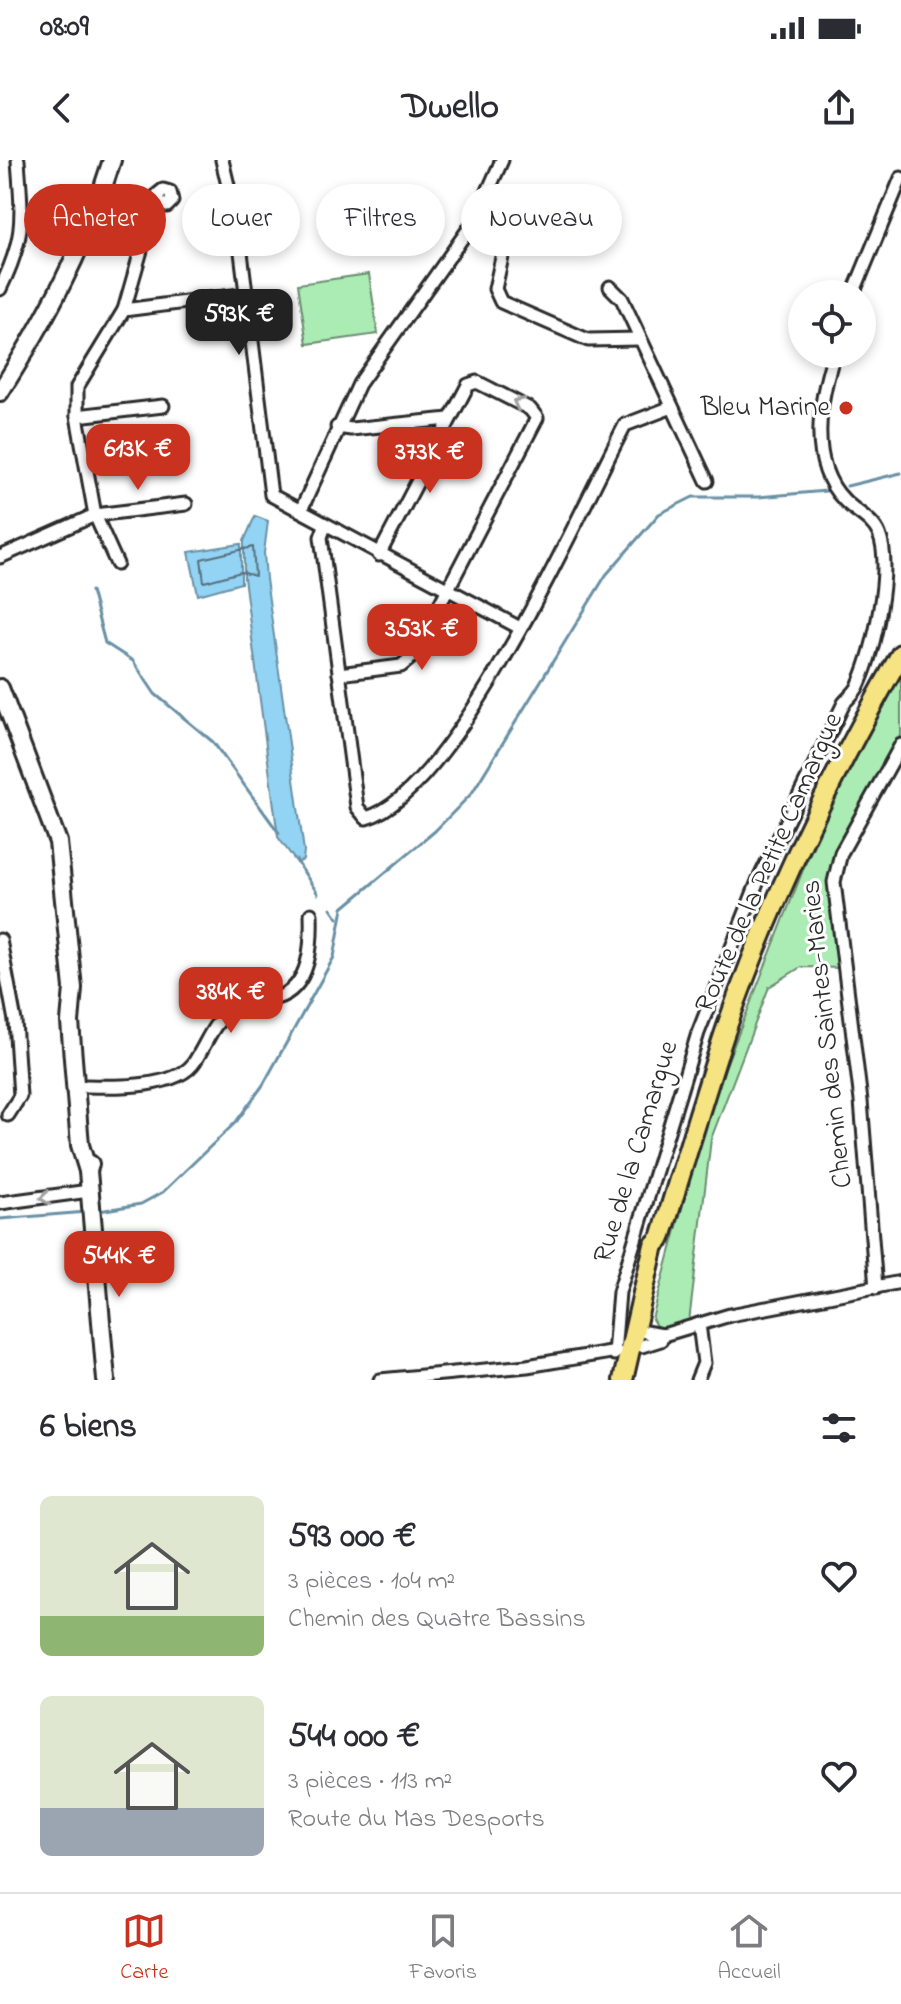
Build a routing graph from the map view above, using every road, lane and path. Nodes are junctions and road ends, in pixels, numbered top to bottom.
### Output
1 (18, 160) edge
2 (112, 160) edge
3 (222, 160) edge
4 (502, 160) edge
5 (901, 178) edge
6 (491, 184) edge
7 (461, 239) edge
8 (139, 256) edge
9 (502, 256) edge
10 (859, 280) edge
11 (610, 287) dead end
12 (0, 289) edge
13 (248, 294) junction
14 (124, 310) junction
15 (639, 339) junction
16 (830, 368) edge
17 (0, 392) edge
18 (163, 406) dead end
19 (672, 407) junction
20 (77, 416) junction
21 (449, 419) junction
22 (337, 427) junction
23 (707, 481) dead end
24 (186, 504) dead end
25 (301, 510) junction
26 (95, 515) junction
27 (325, 526) junction
28 (379, 555) junction
29 (0, 557) edge
30 (117, 564) dead end
31 (449, 590) junction
32 (520, 628) junction
33 (901, 654) edge
34 (339, 674) junction
35 (0, 688) edge
36 (2, 712) edge
37 (901, 745) edge
38 (311, 914) dead end
39 (0, 940) edge
40 (81, 1087) junction
41 (8, 1115) dead end
42 (90, 1195) junction
43 (0, 1203) edge
44 (901, 1282) edge
45 (876, 1288) junction
46 (699, 1324) junction
47 (635, 1353) edge
48 (106, 1380) edge
49 (380, 1380) edge
50 (697, 1380) edge

1 - 12 street
2 - 17 street
3 - 13 street
4 - 6 street
5 - 10 street
7 - 22 street
8 - 14 street
9 - 15 street
11 - 15 street
13 - 14 street
13 - 25 street
14 - 20 street
15 - 19 street
16 - 47 street, Rue de la Camargue
18 - 20 street
19 - 23 street
19 - 32 street
20 - 26 street
21 - 22 street
21 - 28 street
31 -> 21 street
22 - 25 street
24 - 26 street
25 - 27 street
26 - 29 street
26 - 30 street
27 - 28 street
27 - 34 street
28 - 31 street
31 - 32 street
31 - 34 street
32 - 34 street
33 - 47 main road, Route de la Petite Camargue
35 - 36 street
36 - 40 street
37 - 45 street, Chemin des Saintes-Maries
38 - 40 street
39 - 41 street
40 - 42 street
42 -> 43 street
42 - 48 street
44 - 45 street
45 - 46 street
46 - 47 street
46 - 50 street
47 - 49 street

